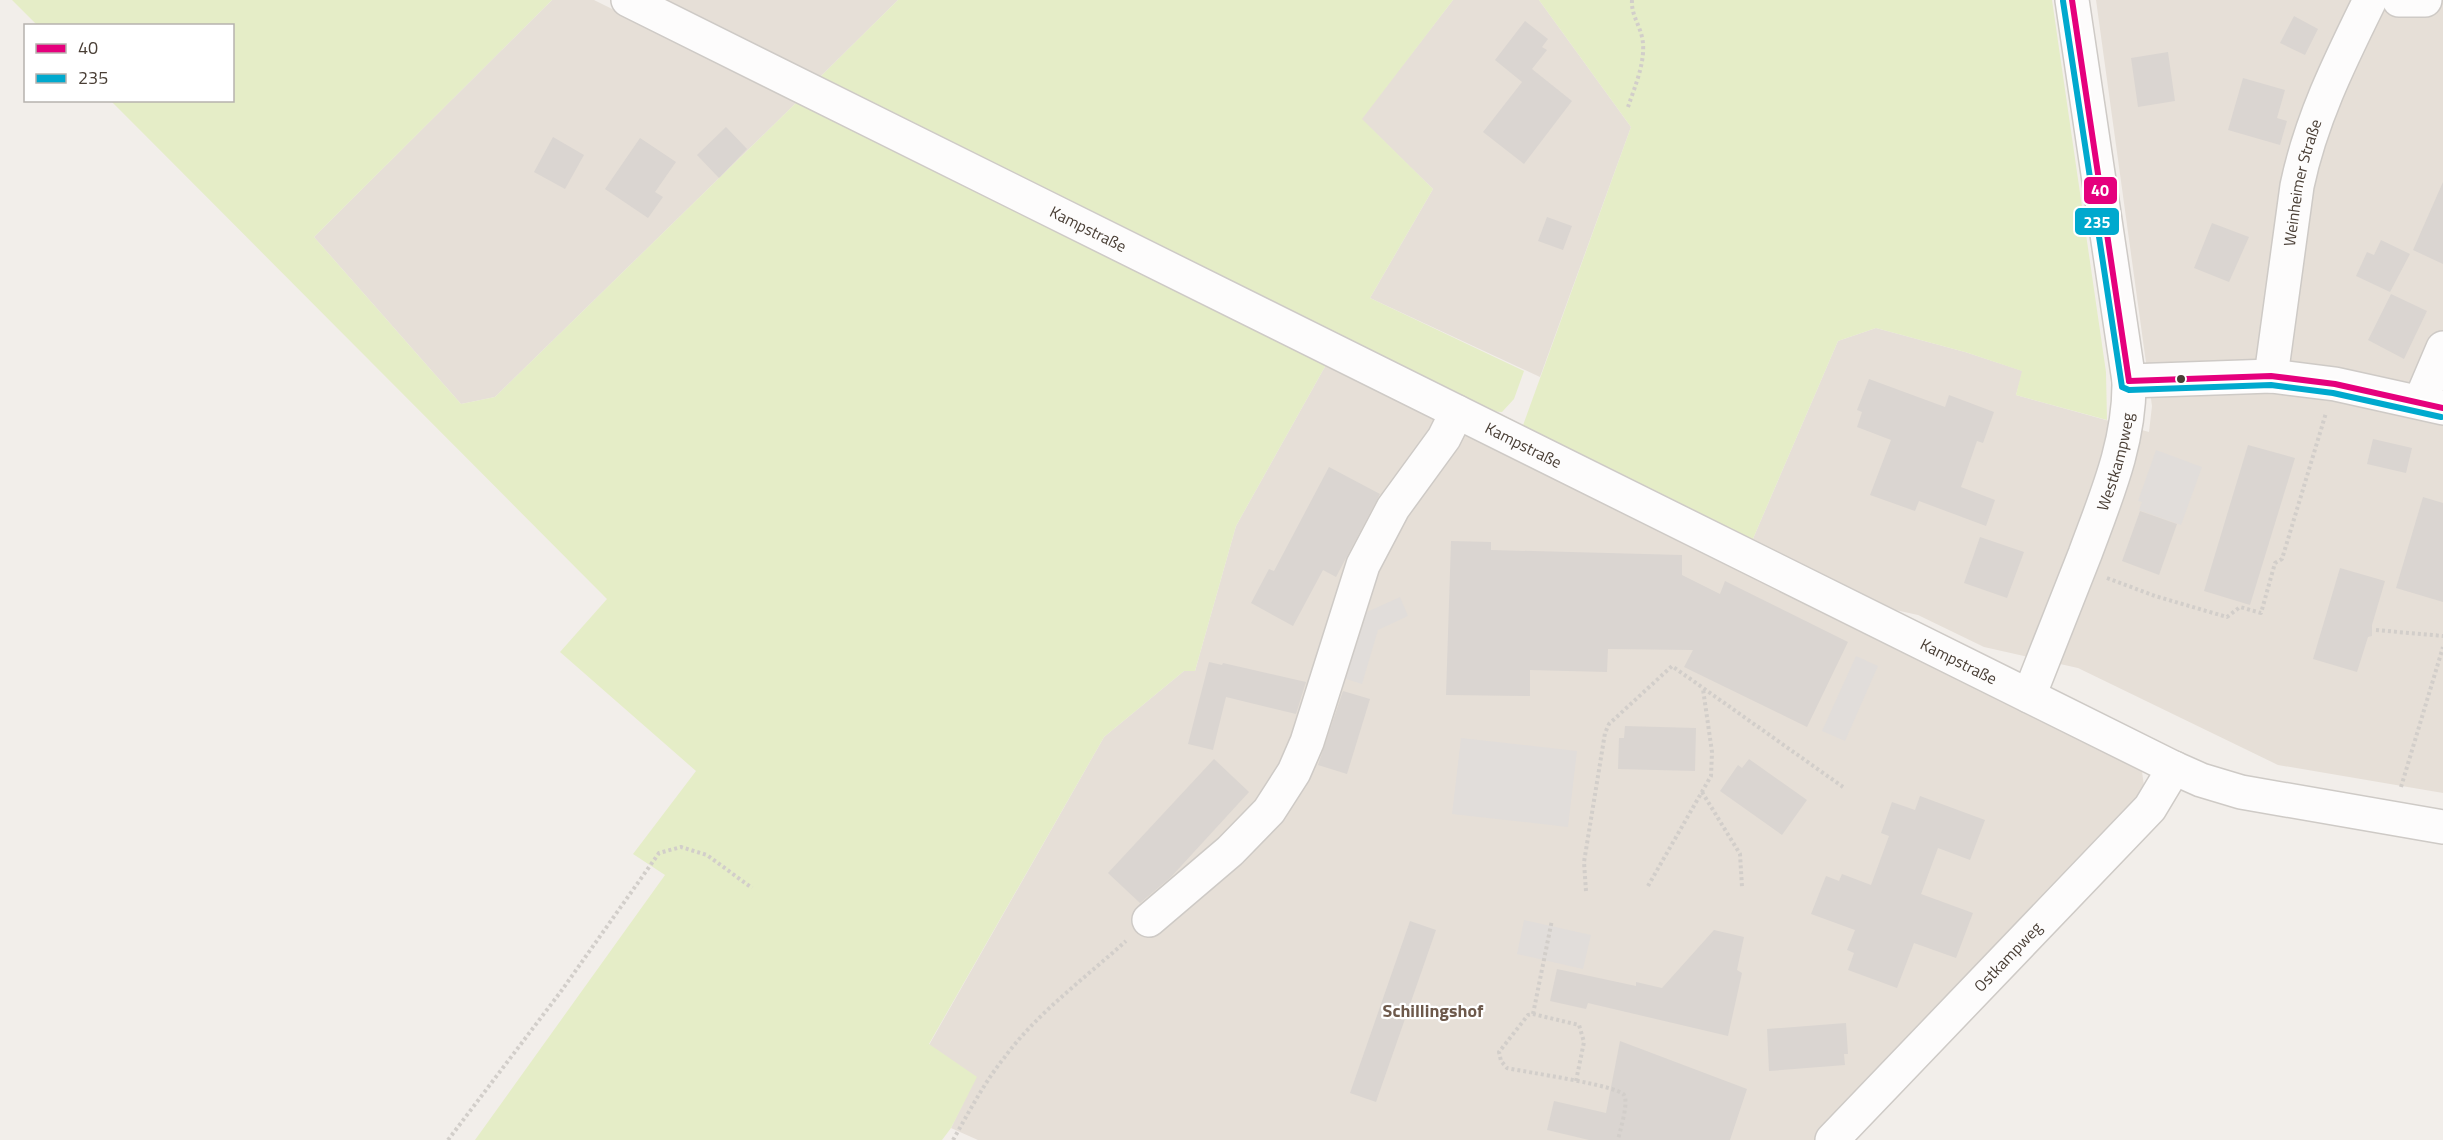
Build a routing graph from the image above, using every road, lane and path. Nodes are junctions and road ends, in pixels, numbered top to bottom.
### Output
1 (628, 0) edge
2 (1632, 0) edge
3 (2072, 0) edge
4 (2370, 0) edge
5 (2398, 0) edge
6 (2425, 0) edge
7 (1628, 107) dead end
8 (2443, 348) edge
9 (2271, 376) junction
10 (2129, 381) junction
11 (2335, 384) junction
12 (2431, 405) edge
13 (1457, 412) junction
14 (2079, 568) junction
15 (2376, 630) dead end
16 (2443, 636) edge
17 (2443, 647) edge
18 (1703, 688) junction
19 (2029, 696) junction
20 (2174, 768) junction
21 (1843, 787) dead end
22 (1702, 792) junction
23 (2400, 792) dead end
24 (2443, 827) edge
25 (1648, 886) dead end
26 (1742, 887) dead end
27 (752, 888) dead end
28 (1586, 891) dead end
29 (1149, 920) joint
30 (1552, 920) dead end
31 (1533, 1014) junction
32 (1576, 1081) junction
33 (448, 1140) edge
34 (953, 1140) edge
35 (1618, 1140) edge
36 (1832, 1140) edge

1 - 13 street, Kampstraße
2 - 7 path
3 - 10 street, Westkampweg
4 - 9 street, Weinheimer Straße
5 - 6 street
8 - 12 street
9 - 10 street
9 - 11 street
10 - 14 street, Westkampweg
11 - 12 street
11 - 14 path
13 - 19 street, Kampstraße
13 - 29 street
14 - 19 street, Westkampweg
15 - 16 path
17 - 23 path
18 - 21 path
18 - 22 path
18 - 28 path
19 - 20 street, Kampstraße
20 - 24 street, Kampstraße
20 - 36 street, Ostkampweg
22 - 25 path
22 - 26 path
27 - 33 path
29 - 34 path
30 - 31 path
31 - 32 path
31 - 32 path
32 - 35 path

